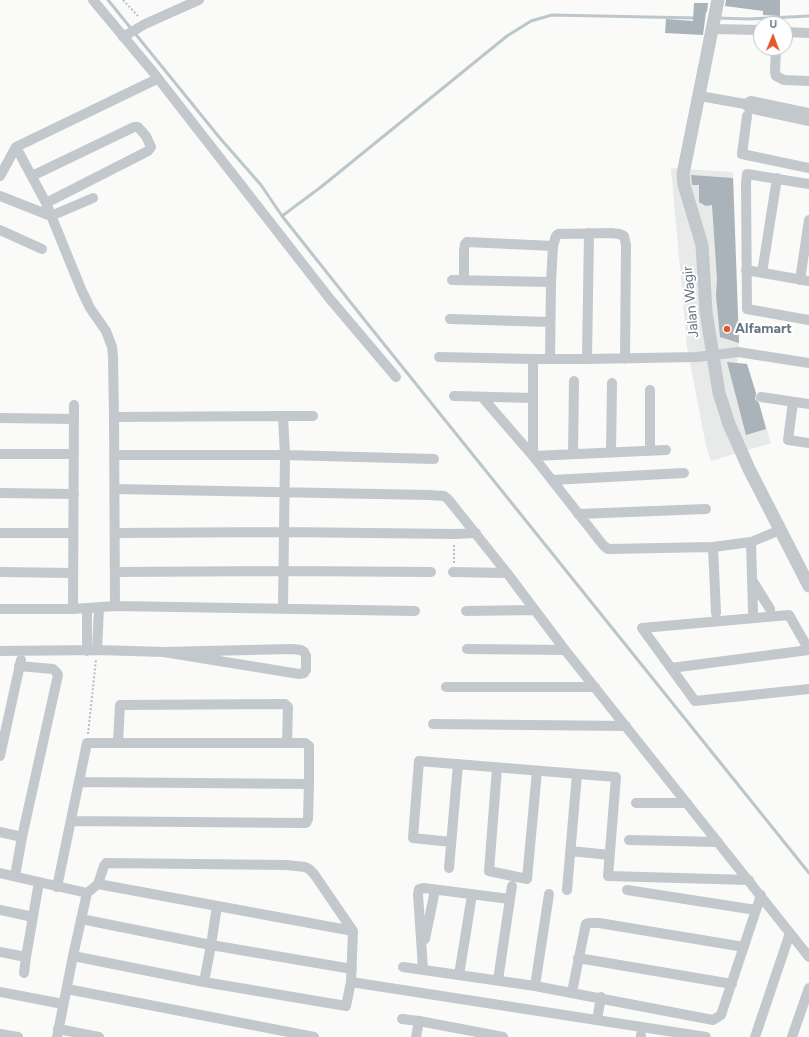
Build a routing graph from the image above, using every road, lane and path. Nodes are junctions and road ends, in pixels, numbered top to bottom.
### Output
1 (93, 0) edge
2 (123, 0) edge
3 (198, 0) edge
4 (717, 5) edge
5 (143, 25) junction
6 (713, 27) junction
7 (753, 30) edge
8 (809, 30) edge
9 (793, 31) edge
10 (793, 32) edge
11 (809, 33) edge
12 (124, 36) junction
13 (776, 56) edge
14 (157, 79) junction
15 (809, 81) edge
16 (700, 96) junction
17 (745, 104) junction
18 (809, 113) edge
19 (747, 116) dead end
20 (809, 121) edge
21 (16, 147) junction
22 (809, 168) edge
23 (0, 176) edge
24 (32, 176) junction
25 (777, 178) junction
26 (809, 184) edge
27 (0, 196) edge
28 (93, 198) dead end
29 (46, 203) junction
30 (52, 216) junction
31 (809, 220) edge
32 (0, 230) edge
33 (589, 233) junction
34 (553, 246) junction
35 (42, 249) dead end
36 (746, 270) junction
37 (762, 273) junction
38 (452, 280) dead end
39 (464, 280) junction
40 (805, 280) edge
41 (551, 282) junction
42 (450, 319) dead end
43 (809, 320) edge
44 (550, 322) junction
45 (712, 354) junction
46 (439, 357) dead end
47 (534, 359) junction
48 (550, 359) junction
49 (587, 359) junction
50 (625, 359) junction
51 (809, 363) edge
52 (396, 377) dead end
53 (574, 381) dead end
54 (612, 383) dead end
55 (650, 390) dead end
56 (454, 396) dead end
57 (482, 397) junction
58 (761, 397) dead end
59 (533, 398) junction
60 (793, 402) junction
61 (809, 404) edge
62 (74, 405) dead end
63 (283, 416) junction
64 (313, 416) dead end
65 (114, 417) junction
66 (0, 418) edge
67 (74, 419) junction
68 (809, 443) edge
69 (650, 450) junction
70 (666, 450) dead end
71 (611, 452) junction
72 (0, 454) edge
73 (74, 454) junction
74 (573, 454) junction
75 (115, 455) junction
76 (285, 455) junction
77 (533, 456) junction
78 (434, 459) dead end
79 (684, 473) dead end
80 (552, 480) junction
81 (115, 489) junction
82 (0, 493) edge
83 (74, 494) junction
84 (284, 494) junction
85 (706, 509) dead end
86 (578, 514) junction
87 (780, 530) junction
88 (0, 532) edge
89 (284, 532) junction
90 (73, 533) junction
91 (115, 533) junction
92 (476, 533) junction
93 (454, 534) junction
94 (751, 542) junction
95 (713, 548) junction
96 (284, 571) junction
97 (0, 572) edge
98 (115, 572) junction
99 (431, 572) dead end
100 (453, 572) joint
101 (73, 573) junction
102 (507, 573) junction
103 (752, 580) junction
104 (809, 586) edge
105 (115, 606) junction
106 (87, 608) junction
107 (99, 608) junction
108 (283, 608) junction
109 (0, 609) edge
110 (73, 609) junction
111 (770, 609) dead end
112 (535, 610) junction
113 (415, 611) dead end
114 (466, 611) dead end
115 (753, 611) dead end
116 (716, 613) dead end
117 (467, 649) dead end
118 (92, 650) junction
119 (565, 650) junction
120 (809, 650) edge
121 (0, 651) edge
122 (23, 652) junction
123 (164, 652) junction
124 (19, 666) junction
125 (671, 668) junction
126 (446, 687) dead end
127 (594, 687) junction
128 (809, 689) edge
129 (433, 724) dead end
130 (626, 726) junction
131 (118, 742) junction
132 (87, 743) junction
133 (287, 743) junction
134 (0, 756) edge
135 (458, 764) junction
136 (497, 768) junction
137 (537, 771) junction
138 (577, 774) junction
139 (79, 782) junction
140 (309, 784) junction
141 (636, 803) dead end
142 (687, 803) junction
143 (71, 821) junction
144 (0, 832) edge
145 (22, 838) junction
146 (629, 840) dead end
147 (451, 842) junction
148 (718, 842) junction
149 (570, 851) junction
150 (610, 855) junction
151 (449, 868) dead end
152 (0, 873) edge
153 (15, 876) junction
154 (749, 880) junction
155 (39, 882) junction
156 (98, 884) junction
157 (512, 886) dead end
158 (57, 887) junction
159 (434, 890) junction
160 (567, 890) dead end
161 (628, 890) dead end
162 (87, 893) junction
163 (549, 894) dead end
164 (472, 895) junction
165 (761, 896) junction
166 (510, 899) junction
167 (217, 906) junction
168 (0, 910) edge
169 (756, 910) junction
170 (33, 917) junction
171 (81, 919) junction
172 (353, 931) junction
173 (790, 933) junction
174 (211, 945) junction
175 (744, 947) junction
176 (0, 952) edge
177 (422, 952) junction
178 (26, 956) junction
179 (73, 956) junction
180 (809, 957) edge
181 (578, 958) junction
182 (403, 967) dead end
183 (352, 969) junction
184 (423, 970) junction
185 (24, 973) dead end
186 (459, 975) junction
187 (498, 980) junction
188 (204, 982) junction
189 (351, 982) junction
190 (732, 984) junction
191 (536, 986) junction
192 (809, 988) edge
193 (67, 989) junction
194 (0, 992) edge
195 (572, 992) junction
196 (601, 997) junction
197 (64, 1004) junction
198 (402, 1019) dead end
199 (597, 1020) junction
200 (419, 1021) junction
201 (57, 1033) edge
202 (457, 1033) edge
203 (0, 1034) edge
204 (18, 1037) edge
205 (99, 1037) edge
206 (314, 1037) edge
207 (416, 1037) edge
208 (503, 1037) edge
209 (706, 1037) edge
210 (755, 1037) edge
211 (792, 1037) edge

1 - 12 street
2 - 5 path
3 - 5 street
4 - 6 street, Jalan Wagir
5 - 12 street
6 - 7 street
6 - 16 street, Jalan Wagir
8 - 9 street
10 - 11 street
12 - 14 street
13 - 15 street
14 - 21 street
14 - 52 street
16 - 17 street
16 - 45 street, Jalan Wagir
17 - 18 street
17 - 20 street
19 - 22 street
21 - 23 street
21 - 24 street
24 - 29 street
24 - 29 street
25 - 26 street
25 - 36 street
25 - 37 street
27 - 30 street
28 - 30 street
29 - 30 street
30 - 65 street
31 - 40 street
32 - 35 street
33 - 34 street
33 - 49 street
33 - 50 street
34 - 39 street
34 - 41 street
36 - 37 street
36 - 43 street
37 - 40 street
38 - 39 street
39 - 41 street
41 - 44 street
42 - 44 street
44 - 48 street
45 - 50 street
45 - 51 street
45 - 87 street, Jalan Wagir
46 - 47 street
47 - 48 street
47 - 59 street
48 - 49 street
49 - 50 street
53 - 74 street
54 - 71 street
55 - 69 street
56 - 57 street
57 - 59 street
57 - 77 street
58 - 60 street
59 - 77 street
60 - 61 street
60 - 68 street
62 - 67 street
63 - 64 street
63 - 65 street
63 - 76 street
65 - 75 street
66 - 67 street
67 - 73 street
69 - 70 street
69 - 71 street
71 - 74 street
72 - 73 street
73 - 83 street
74 - 77 street
75 - 76 street
75 - 81 street
76 - 78 street
76 - 84 street
77 - 80 street
79 - 80 street
80 - 86 street
81 - 84 street
81 - 91 street
82 - 83 street
83 - 90 street
84 - 89 street
84 - 92 street
85 - 86 street
86 - 95 street
87 - 94 street
87 - 104 street, Jalan Wagir
88 - 90 street
89 - 91 street
89 - 93 street
89 - 96 street
90 - 101 street
91 - 98 street
92 - 93 street
92 - 102 street
93 - 100 path
94 - 95 street
94 - 103 street
95 - 116 street
96 - 98 street
96 - 99 street
96 - 108 street
97 - 101 street
98 - 105 street
100 - 102 street
101 - 110 street
102 - 112 street
103 - 111 street
103 - 115 street
105 - 107 street
105 - 108 street
106 - 107 street
106 - 110 street
106 - 118 street
107 - 118 street
108 - 113 street
109 - 110 street
112 - 114 street
112 - 119 street
117 - 119 street
118 - 122 street
118 - 123 street
118 - 132 path
119 - 127 street
120 - 125 street
120 - 125 street
121 - 122 street
122 - 124 street
123 - 123 street
124 - 134 street
124 - 145 street
125 - 128 street
126 - 127 street
127 - 130 street
129 - 130 street
130 - 142 street
131 - 132 street
131 - 133 street
131 - 133 street
132 - 139 street
133 - 140 street
135 - 136 street
135 - 147 street
135 - 147 street
136 - 137 street
136 - 137 street
137 - 138 street
138 - 149 street
138 - 150 street
139 - 140 street
139 - 143 street
140 - 143 street
141 - 142 street
142 - 148 street
143 - 158 street
144 - 145 street
145 - 153 street
146 - 148 street
147 - 151 street
148 - 154 street
149 - 150 street
149 - 160 street
150 - 154 street
152 - 153 street
153 - 155 street
154 - 165 street
155 - 158 street
155 - 170 street
156 - 162 street
156 - 167 street
156 - 172 street
157 - 166 street
158 - 162 street
159 - 164 street
159 - 177 street
159 - 177 street
161 - 169 street
162 - 171 street
163 - 191 street
164 - 166 street
164 - 186 street
165 - 169 street
165 - 173 street
166 - 187 street
167 - 172 street
167 - 174 street
168 - 170 street
169 - 175 street
170 - 178 street
171 - 174 street
171 - 179 street
172 - 183 street
173 - 180 street
173 - 210 street
174 - 183 street
174 - 188 street
175 - 181 street
175 - 190 street
176 - 178 street
177 - 184 street
178 - 185 street
179 - 188 street
179 - 193 street
181 - 190 street
181 - 195 street
182 - 184 street
183 - 189 street
184 - 186 street
186 - 187 street
187 - 191 street
188 - 189 street
189 - 199 street
190 - 196 street
191 - 195 street
192 - 211 street
193 - 197 street
193 - 206 street
194 - 197 street
195 - 196 street
196 - 199 street
197 - 201 street
198 - 200 street
199 - 209 street
200 - 202 street
200 - 207 street
201 - 205 street
202 - 208 street
203 - 204 street

